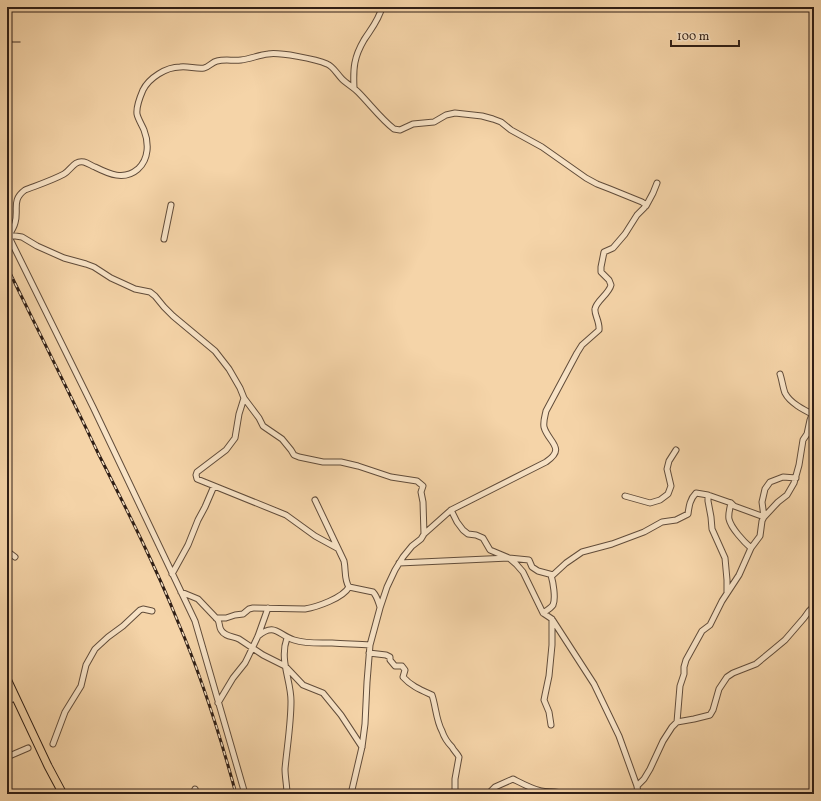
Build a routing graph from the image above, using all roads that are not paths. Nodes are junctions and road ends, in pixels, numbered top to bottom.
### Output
1 (382, 7) edge
2 (354, 88) junction
3 (658, 183) dead end
4 (171, 205) dead end
5 (646, 206) junction
6 (8, 233) edge
7 (164, 239) dead end
8 (780, 374) dead end
9 (244, 398) junction
10 (814, 410) edge
11 (814, 415) edge
12 (676, 450) dead end
13 (796, 478) junction
14 (214, 486) junction
15 (708, 495) junction
16 (624, 496) dead end
17 (315, 500) dead end
18 (731, 503) junction
19 (452, 510) junction
20 (764, 517) junction
21 (424, 534) junction
22 (337, 548) junction
23 (751, 548) junction
24 (7, 551) edge
25 (15, 557) dead end
26 (510, 558) junction
27 (399, 563) junction
28 (172, 574) junction
29 (551, 575) junction
30 (349, 587) junction
31 (181, 592) junction
32 (727, 593) junction
33 (814, 606) edge
34 (268, 608) junction
35 (380, 608) junction
36 (152, 611) dead end
37 (543, 613) junction
38 (216, 618) junction
39 (552, 618) junction
40 (258, 636) junction
41 (287, 638) junction
42 (370, 645) junction
43 (252, 648) junction
44 (369, 653) junction
45 (284, 666) junction
46 (7, 679) edge
47 (16, 698) junction
48 (7, 701) edge
49 (218, 703) junction
50 (677, 722) junction
51 (551, 725) dead end
52 (53, 744) dead end
53 (362, 747) junction
54 (28, 748) dead end
55 (7, 757) edge
56 (637, 786) junction
57 (63, 794) edge
58 (245, 794) edge
59 (286, 794) edge
60 (350, 794) edge
61 (455, 794) edge
62 (488, 794) edge
63 (564, 794) edge
64 (638, 794) edge

1 - 2 street
2 - 5 street
2 - 6 street
3 - 5 street
4 - 7 street
5 - 19 street
6 - 9 street
6 - 28 street
8 - 11 street
9 - 14 street
9 - 21 street
10 - 13 street
12 - 16 street
13 - 20 street
13 - 20 street
14 - 22 street
14 - 28 street
15 - 18 street
15 - 29 street
15 - 32 street
17 - 22 street
18 - 20 street
18 - 23 street
19 - 21 street
19 - 26 street
20 - 23 street
21 - 27 street
22 - 30 street
23 - 32 street
24 - 25 street
26 - 27 street
26 - 29 street
26 - 37 street
27 - 35 street
28 - 31 street
29 - 37 street
30 - 34 street
30 - 35 street
31 - 38 street
31 - 49 street
32 - 50 street
33 - 50 street
34 - 38 street
34 - 40 street
35 - 42 street
36 - 52 street
37 - 39 street
38 - 43 street
39 - 51 street
39 - 56 street
40 - 41 street
40 - 43 street
41 - 42 street
41 - 45 street
42 - 44 street
43 - 45 street
43 - 49 street
44 - 53 street
44 - 61 street
45 - 53 street
45 - 59 street
46 - 47 highway
47 - 48 street
47 - 57 highway
49 - 58 street
50 - 56 street
53 - 60 street
54 - 55 street
56 - 64 street
62 - 63 street

